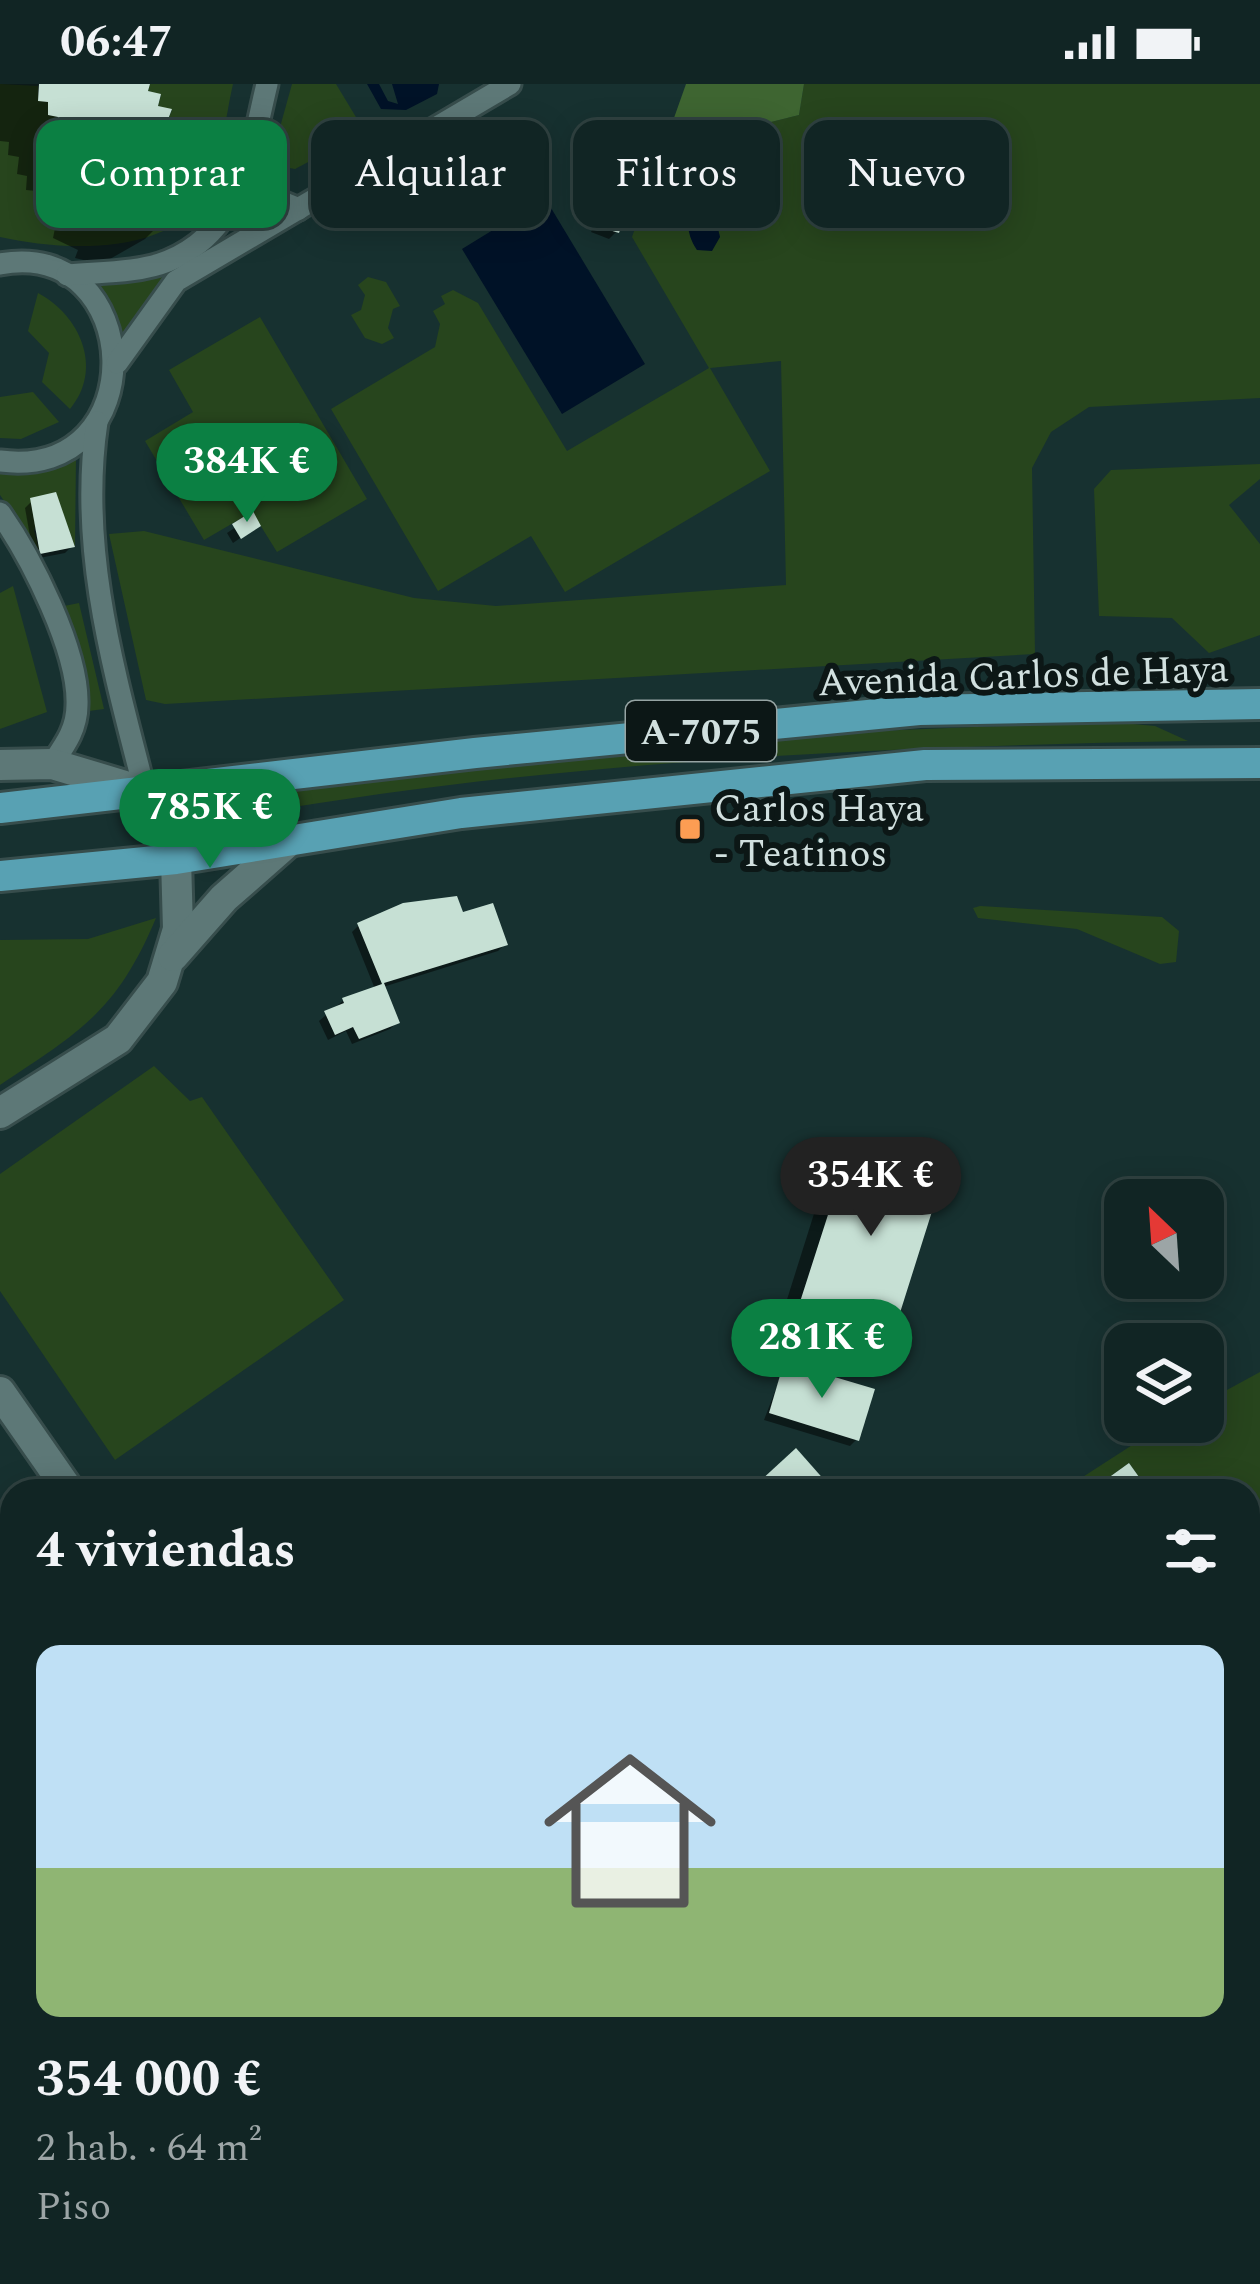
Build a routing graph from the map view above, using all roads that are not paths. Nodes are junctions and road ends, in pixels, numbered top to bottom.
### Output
1 (267, 84) edge
2 (510, 84) edge
3 (258, 120) edge
4 (287, 204) edge
5 (299, 209) junction
6 (216, 228) edge
7 (0, 264) edge
8 (67, 275) junction
9 (117, 363) junction
10 (97, 422) junction
11 (0, 460) edge
12 (0, 513) edge
13 (1260, 704) edge
14 (1260, 763) edge
15 (52, 764) junction
16 (0, 765) edge
17 (145, 792) junction
18 (0, 808) edge
19 (289, 841) junction
20 (176, 859) junction
21 (0, 876) edge
22 (169, 961) junction
23 (0, 1113) edge
24 (0, 1392) edge
25 (61, 1479) edge

1 - 3 lane
2 - 5 lane
4 - 5 lane
5 - 9 lane
6 - 8 lane
7 - 8 lane
8 - 9 lane
9 - 10 lane
10 - 11 lane
10 - 17 lane
12 - 15 lane
13 - 17 main road, Avenida Carlos de Haya / A-7075
14 - 19 main road, A-7075
15 - 16 main road
15 - 17 main road
17 - 18 main road, A-7075
17 - 20 main road
19 - 20 main road, A-7075
19 - 22 main road
20 - 21 main road, A-7075
20 - 22 main road
22 - 23 main road
24 - 25 main road

